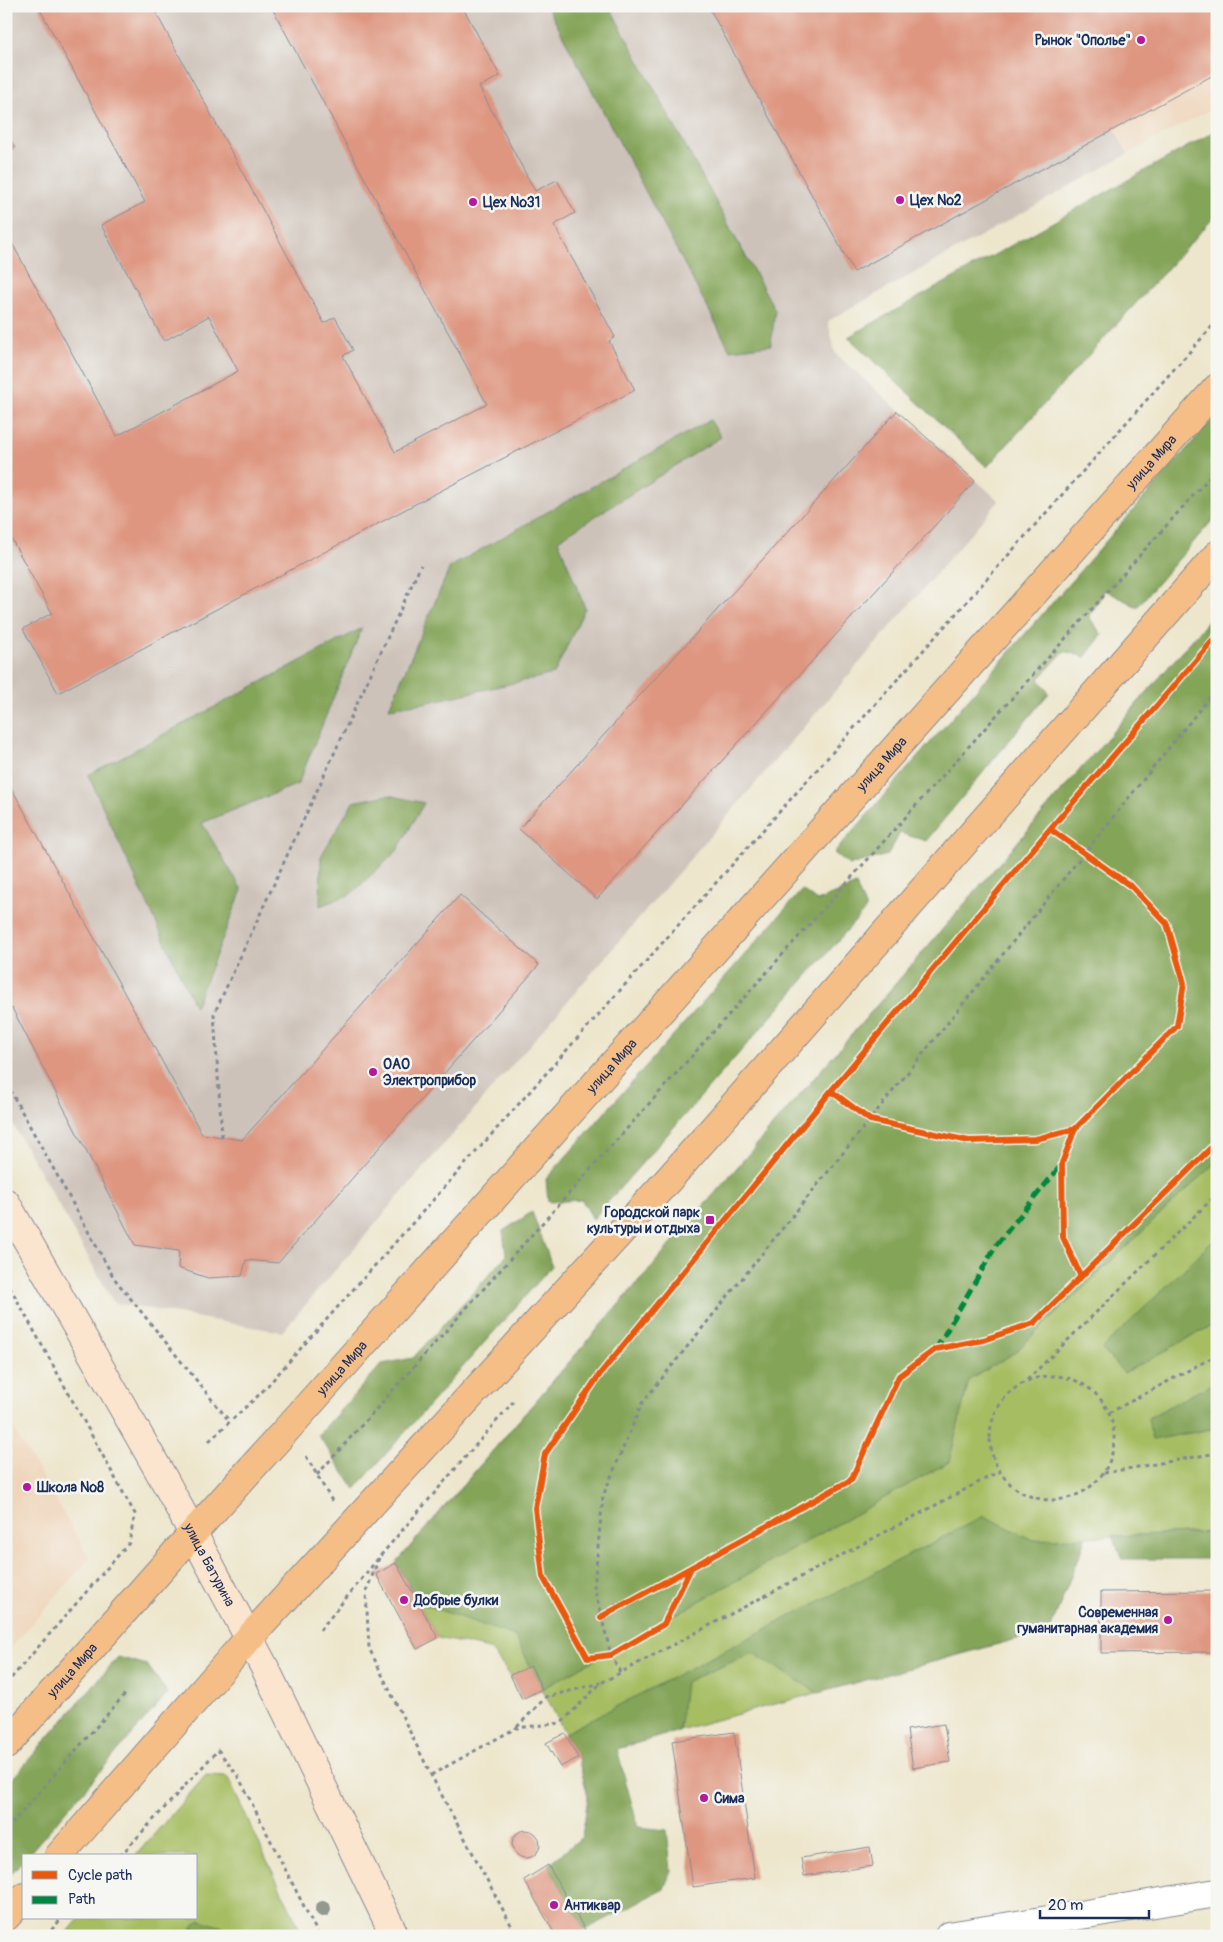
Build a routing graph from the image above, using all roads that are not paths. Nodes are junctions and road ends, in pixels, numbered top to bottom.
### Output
1 (1217, 388) edge
2 (1217, 555) edge
3 (6, 1204) edge
4 (193, 1533) junction
5 (249, 1638) junction
6 (6, 1744) edge
7 (61, 1854) edge
8 (1217, 1893) edge
9 (22, 1899) edge
10 (6, 1917) edge
11 (395, 1936) edge
12 (949, 1936) edge

1 - 4 main road, улица Мира
2 - 5 main road
3 - 4 street, улица Батурина
4 - 5 street, улица Батурина
4 - 6 main road, улица Мира
5 - 7 main road
5 - 11 street, улица Батурина
8 - 12 street
9 - 10 main road

